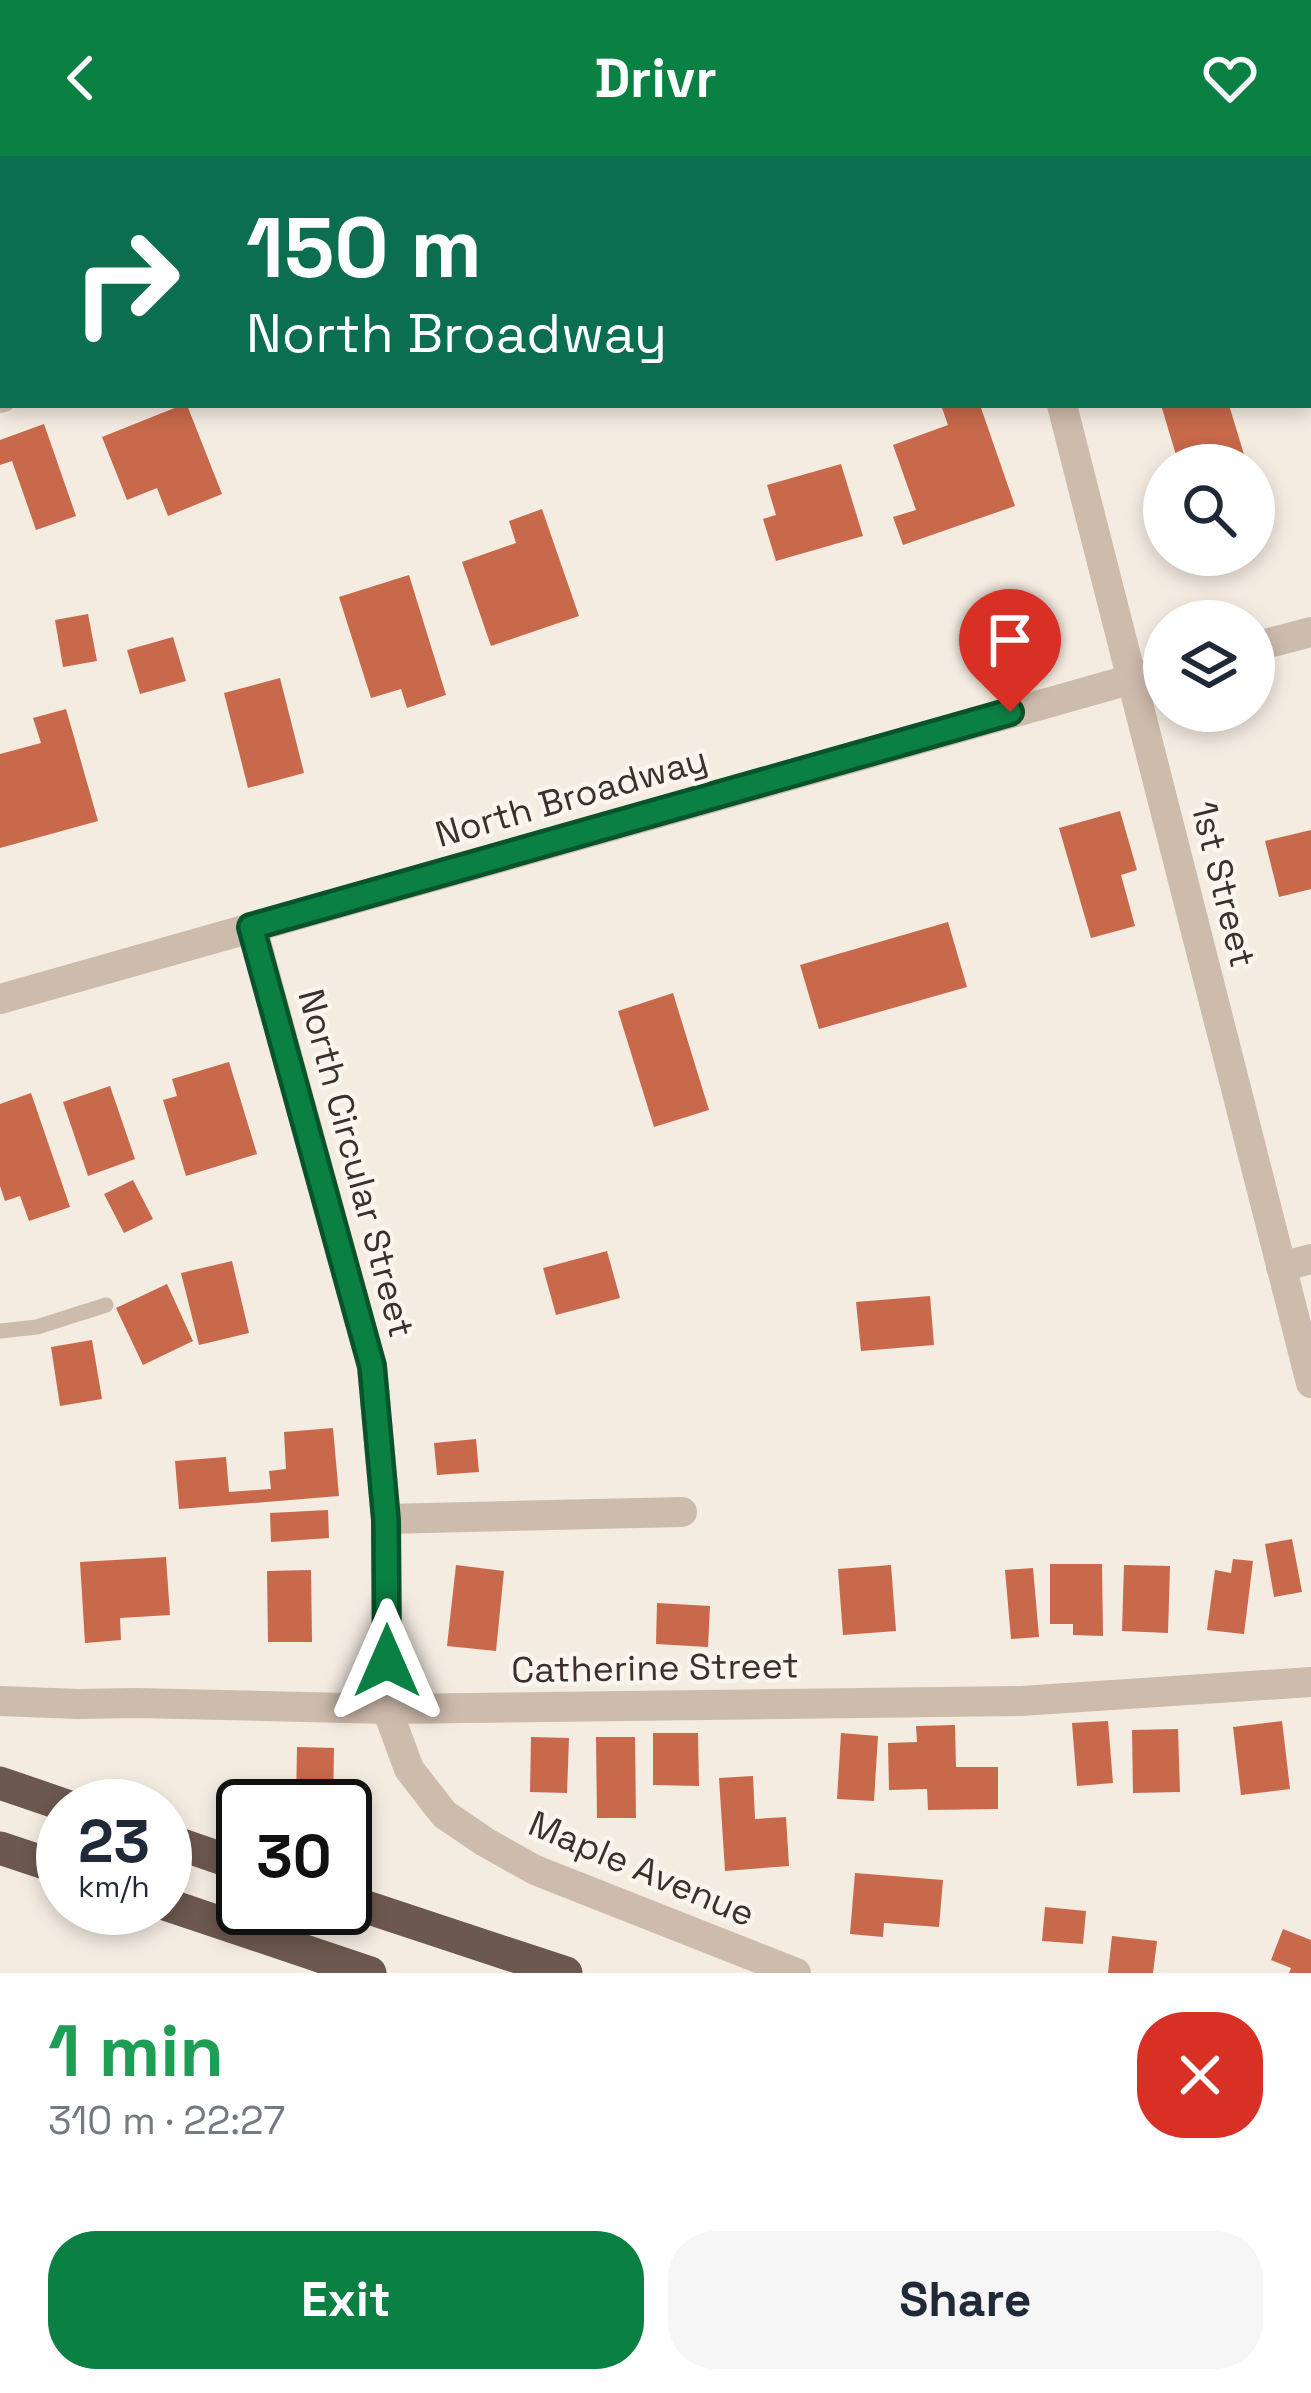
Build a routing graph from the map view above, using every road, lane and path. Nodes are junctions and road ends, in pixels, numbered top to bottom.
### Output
1 (1063, 408) edge
2 (1311, 632) edge
3 (1275, 641) edge
4 (1143, 675) edge
5 (1132, 678) junction
6 (251, 927) junction
7 (0, 999) edge
8 (1296, 1263) edge
9 (106, 1305) dead end
10 (0, 1330) edge
11 (1311, 1383) edge
12 (682, 1512) dead end
13 (386, 1520) junction
14 (1311, 1682) edge
15 (0, 1701) edge
16 (387, 1709) junction
17 (0, 1784) edge
18 (36, 1796) edge
19 (0, 1848) edge
20 (36, 1860) edge
21 (372, 1909) edge
22 (192, 1913) edge
23 (370, 1973) edge
24 (566, 1973) edge
25 (796, 1973) edge

1 - 5 street, 1st Street
2 - 3 street
4 - 5 street, North Broadway
5 - 6 street, North Broadway
5 - 8 street, 1st Street
6 - 7 street, North Broadway
6 - 13 street, North Circular Street
8 - 11 street, 1st Street
9 - 10 lane
12 - 13 street
13 - 16 street, North Circular Street
14 - 16 street, Catherine Street
15 - 16 street, Catherine Street
16 - 25 street, Maple Avenue
17 - 18 highway
19 - 20 highway
21 - 24 highway
22 - 23 highway

